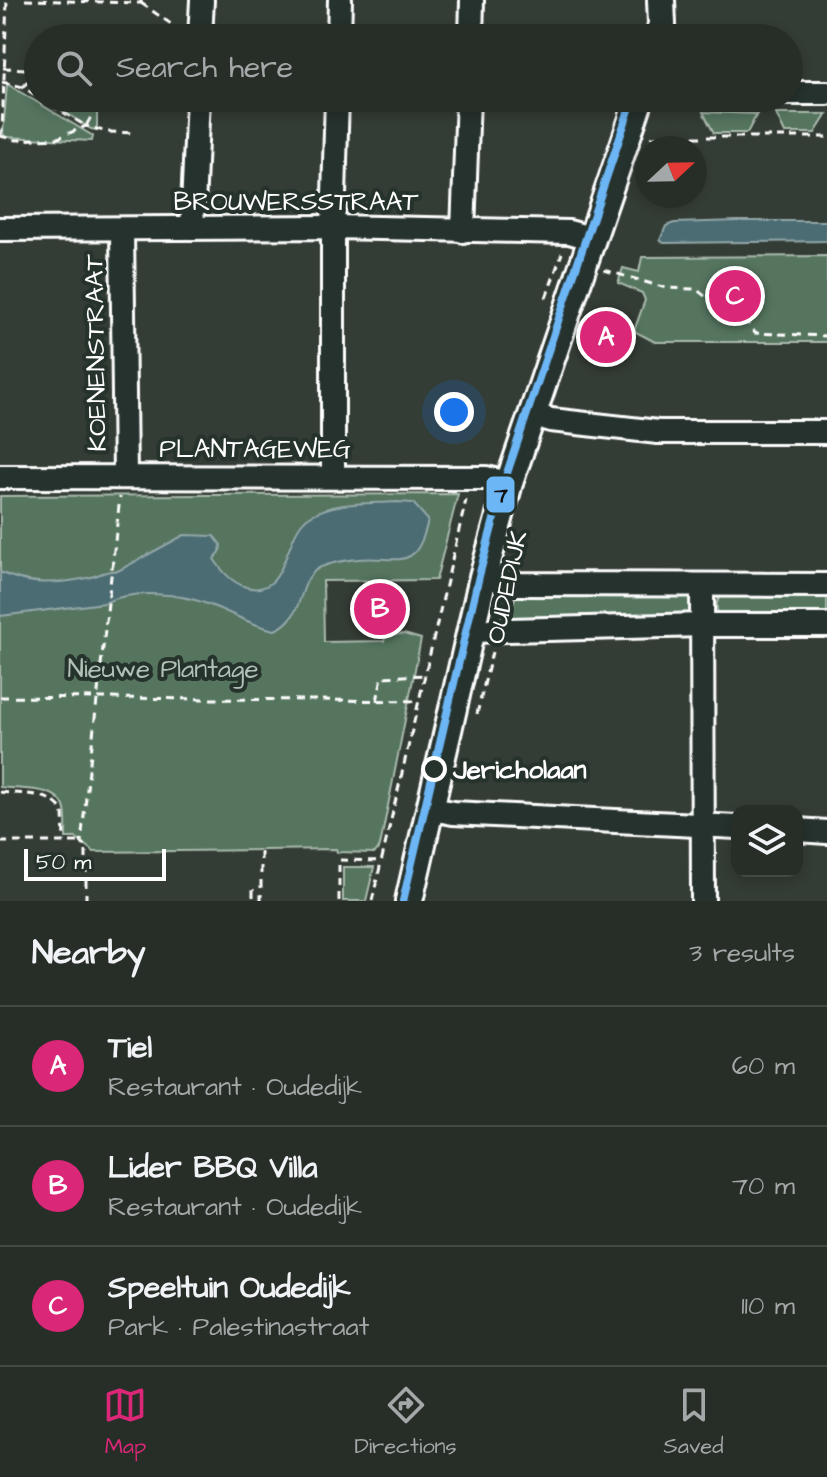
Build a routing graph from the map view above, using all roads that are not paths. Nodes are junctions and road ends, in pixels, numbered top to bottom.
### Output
1 (202, 0) edge
2 (340, 0) edge
3 (472, 0) edge
4 (661, 0) edge
5 (201, 24) edge
6 (339, 24) edge
7 (471, 24) edge
8 (662, 24) edge
9 (803, 93) edge
10 (827, 93) edge
11 (197, 112) edge
12 (337, 112) edge
13 (467, 112) edge
14 (635, 112) edge
15 (333, 227) junction
16 (192, 228) junction
17 (0, 229) edge
18 (122, 229) junction
19 (463, 231) junction
20 (591, 238) junction
21 (531, 414) junction
22 (827, 432) edge
23 (125, 476) junction
24 (333, 476) junction
25 (0, 477) edge
26 (509, 483) junction
27 (483, 577) junction
28 (702, 585) junction
29 (827, 585) edge
30 (703, 625) junction
31 (827, 625) edge
32 (484, 630) junction
33 (432, 809) junction
34 (704, 826) junction
35 (731, 827) edge
36 (803, 830) edge
37 (827, 832) edge
38 (409, 901) edge
39 (703, 901) edge

1 - 5 street
2 - 6 street
3 - 7 street
4 - 8 street
9 - 10 street
11 - 16 street
12 - 15 street
13 - 19 street
14 - 20 street, OUDEDIJK
15 - 16 street, BROUWERSSTRAAT
15 - 19 street, BROUWERSSTRAAT
15 - 24 street
16 - 18 street, BROUWERSSTRAAT
17 - 18 street, BROUWERSSTRAAT
18 - 23 street, KOENENSTRAAT
19 - 20 street, BROUWERSSTRAAT
20 - 21 street, OUDEDIJK
21 - 22 street
21 - 26 street, OUDEDIJK
23 - 24 street, PLANTAGEWEG
23 - 25 street, PLANTAGEWEG
24 - 26 street, PLANTAGEWEG
26 - 27 street, OUDEDIJK
27 - 28 street
27 - 32 street, OUDEDIJK
28 - 29 street
28 - 30 street
30 - 31 street
30 - 32 street
30 - 34 street
32 - 33 street, OUDEDIJK
33 - 34 street
33 - 38 street, OUDEDIJK
34 - 35 street
34 - 39 street
36 - 37 street

